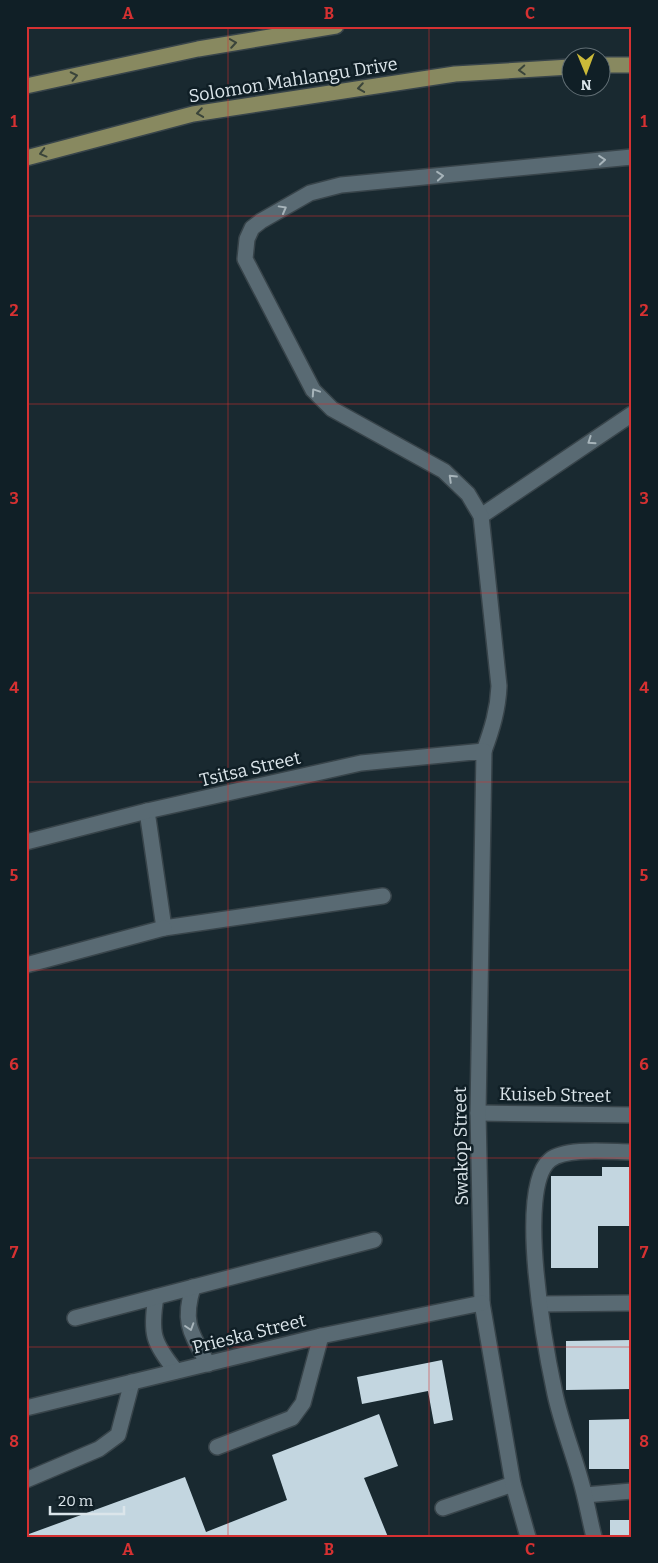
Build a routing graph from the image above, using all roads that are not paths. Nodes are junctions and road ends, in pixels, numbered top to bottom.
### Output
1 (336, 26) edge
2 (632, 65) edge
3 (610, 66) edge
4 (560, 68) edge
5 (26, 86) edge
6 (632, 157) edge
7 (26, 158) edge
8 (632, 414) edge
9 (481, 516) junction
10 (484, 751) junction
11 (147, 811) junction
12 (26, 842) edge
13 (383, 896) dead end
14 (164, 928) junction
15 (26, 965) edge
16 (478, 1113) junction
17 (632, 1114) edge
18 (632, 1152) edge
19 (374, 1240) dead end
20 (193, 1288) junction
21 (156, 1297) junction
22 (482, 1303) junction
23 (540, 1304) junction
24 (632, 1304) edge
25 (75, 1318) dead end
26 (321, 1336) junction
27 (208, 1364) junction
28 (176, 1371) junction
29 (132, 1382) junction
30 (26, 1408) edge
31 (217, 1447) dead end
32 (26, 1480) edge
33 (513, 1484) junction
34 (632, 1491) edge
35 (585, 1495) junction
36 (443, 1508) dead end
37 (528, 1537) edge
38 (594, 1537) edge

5 -> 1 main road
2 - 3 main road
4 -> 7 main road, Solomon Mahlangu Drive
9 -> 6 street
8 -> 9 street
9 - 10 street, Swakop Street
10 - 11 street, Tsitsa Street
10 - 16 street, Swakop Street
11 - 12 street, Tsitsa Street
11 - 14 street
13 - 14 street
14 - 15 street
16 - 17 street, Kuiseb Street
16 - 22 street, Swakop Street
18 - 23 street
19 - 20 street
20 - 21 street
20 -> 27 street
21 - 25 street
21 - 28 street
22 - 26 street, Prieska Street
22 - 33 street, Swakop Street
23 - 24 street
23 - 35 street
26 - 27 street, Prieska Street
26 - 31 street
27 - 28 street, Prieska Street
28 - 29 street, Prieska Street
29 - 30 street, Prieska Street
29 - 32 street
33 - 36 street
33 - 37 street, Swakop Street
34 - 35 street
35 - 38 street

